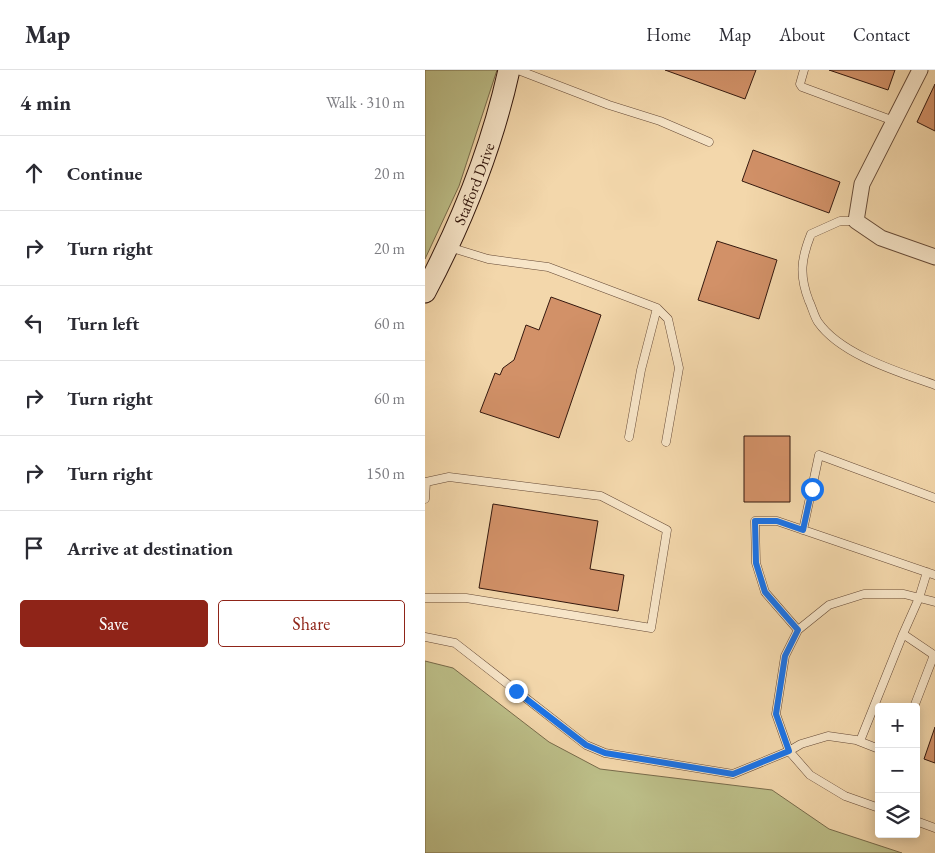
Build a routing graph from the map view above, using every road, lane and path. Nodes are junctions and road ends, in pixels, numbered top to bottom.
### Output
1 (509, 70) edge
2 (518, 70) edge
3 (804, 70) edge
4 (920, 70) edge
5 (894, 121) junction
6 (709, 142) dead end
7 (856, 221) junction
8 (447, 247) junction
9 (935, 257) edge
10 (425, 292) edge
11 (657, 308) junction
12 (935, 385) edge
13 (629, 437) dead end
14 (666, 442) dead end
15 (935, 498) edge
16 (425, 499) edge
17 (803, 530) junction
18 (927, 572) junction
19 (935, 575) edge
20 (425, 598) edge
21 (919, 598) junction
22 (935, 602) edge
23 (798, 630) junction
24 (903, 634) junction
25 (425, 637) edge
26 (916, 703) edge
27 (860, 741) junction
28 (875, 747) edge
29 (789, 751) junction
30 (875, 807) edge
31 (920, 822) edge
32 (935, 828) edge

1 - 8 street, Stafford Drive
2 - 6 lane
3 - 5 lane
4 - 5 street
5 - 7 street
7 - 9 street
7 - 12 lane
8 - 10 street, Stafford Drive
8 - 11 lane
11 - 13 lane
11 - 14 lane
15 - 17 lane
16 - 20 lane
17 - 18 lane
17 - 23 lane
18 - 19 lane
18 - 21 lane
21 - 22 lane
21 - 23 lane
21 - 24 lane
23 - 29 lane
24 - 26 lane
24 - 27 lane
25 - 29 lane
27 - 28 lane
27 - 29 lane
29 - 30 lane
31 - 32 lane

